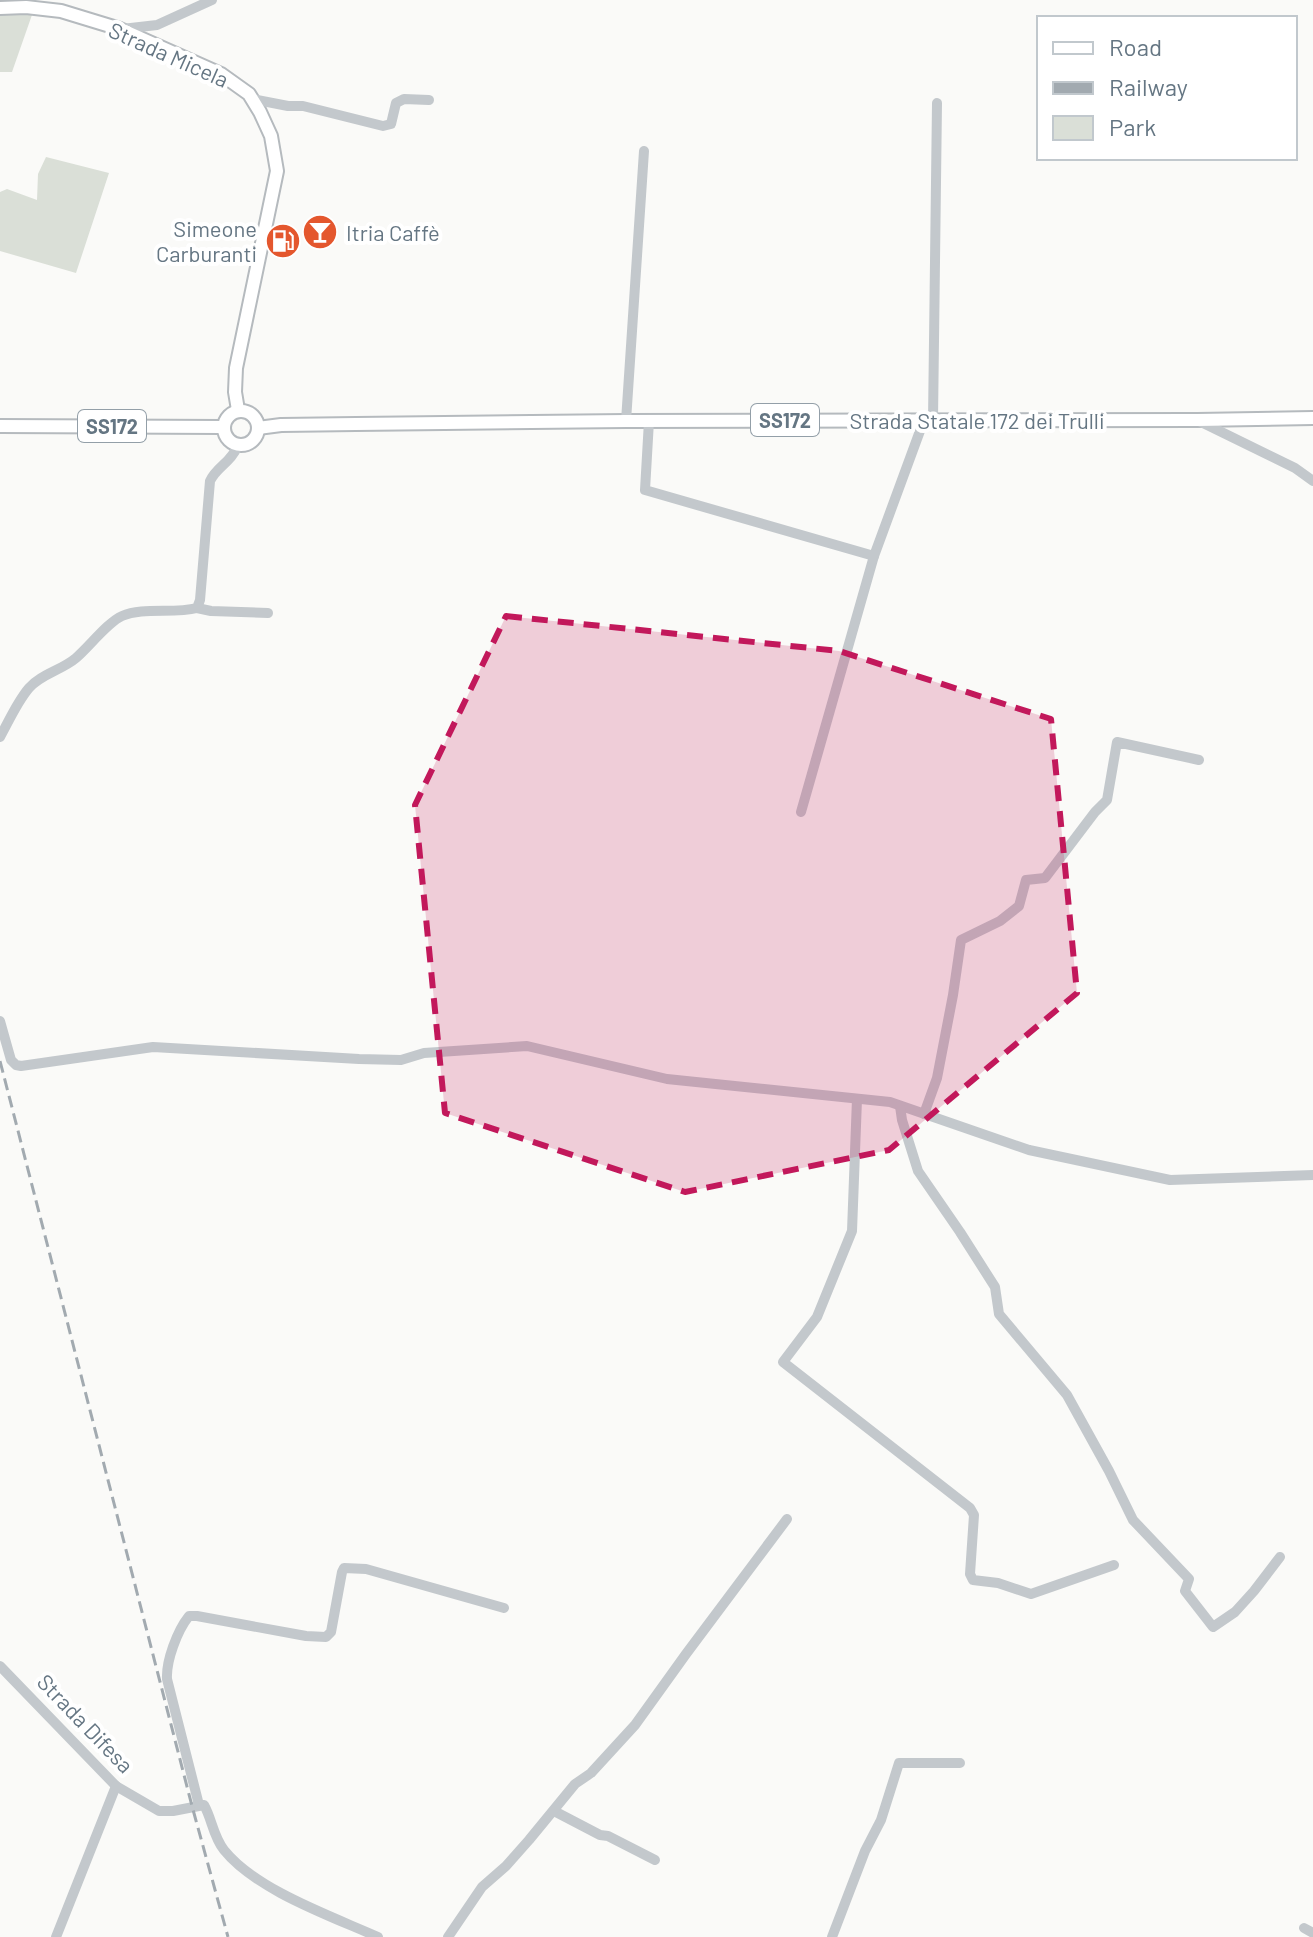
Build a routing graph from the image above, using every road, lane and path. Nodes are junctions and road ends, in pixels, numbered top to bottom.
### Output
1 (212, 0) edge
2 (0, 8) edge
3 (120, 29) junction
4 (252, 99) junction
5 (429, 100) dead end
6 (937, 103) dead end
7 (644, 151) dead end
8 (238, 410) junction
9 (1313, 418) edge
10 (928, 420) junction
11 (1197, 420) junction
12 (626, 421) junction
13 (649, 421) junction
14 (0, 426) edge
15 (223, 427) junction
16 (258, 428) junction
17 (238, 445) junction
18 (1313, 481) edge
19 (874, 556) junction
20 (197, 608) junction
21 (268, 613) dead end
22 (0, 737) edge
23 (1199, 760) dead end
24 (801, 812) dead end
25 (0, 1019) edge
26 (857, 1099) junction
27 (900, 1106) junction
28 (924, 1114) junction
29 (1313, 1175) edge
30 (787, 1519) dead end
31 (1280, 1557) dead end
32 (1114, 1565) dead end
33 (504, 1608) dead end
34 (0, 1666) edge
35 (960, 1763) dead end
36 (116, 1786) junction
37 (199, 1805) junction
38 (554, 1811) junction
39 (655, 1860) dead end
40 (56, 1937) edge
41 (378, 1937) edge
42 (448, 1937) edge
43 (832, 1937) edge

1 - 3 street
2 - 3 main road, Strada Micela
3 - 4 main road, Strada Micela
4 - 5 street
4 - 8 main road, Strada Micela
6 - 10 street
7 - 12 street
8 - 15 main road
8 - 16 main road
9 - 11 main road, Strada Statale 172 dei Trulli / SS172
10 - 11 main road, Strada Statale 172 dei Trulli / SS172
10 - 13 main road, Strada Statale 172 dei Trulli / SS172
10 - 19 street
11 - 18 street
12 - 13 main road, Strada Statale 172 dei Trulli / SS172
12 - 16 main road, Strada Statale 172 dei Trulli / SS172
13 - 19 street
14 - 15 main road, SS172
15 - 17 main road
16 - 17 main road
17 - 20 street
19 - 24 street
20 - 21 street
20 - 22 street
23 - 28 street
25 - 26 street
26 - 27 street
26 - 32 street
27 - 28 street
27 - 31 street
28 - 29 street
30 - 38 street
33 - 37 street
34 - 36 street, Strada Difesa
35 - 43 street
36 - 37 street, Strada Difesa
36 - 40 street
37 - 41 street
38 - 39 street
38 - 42 street

